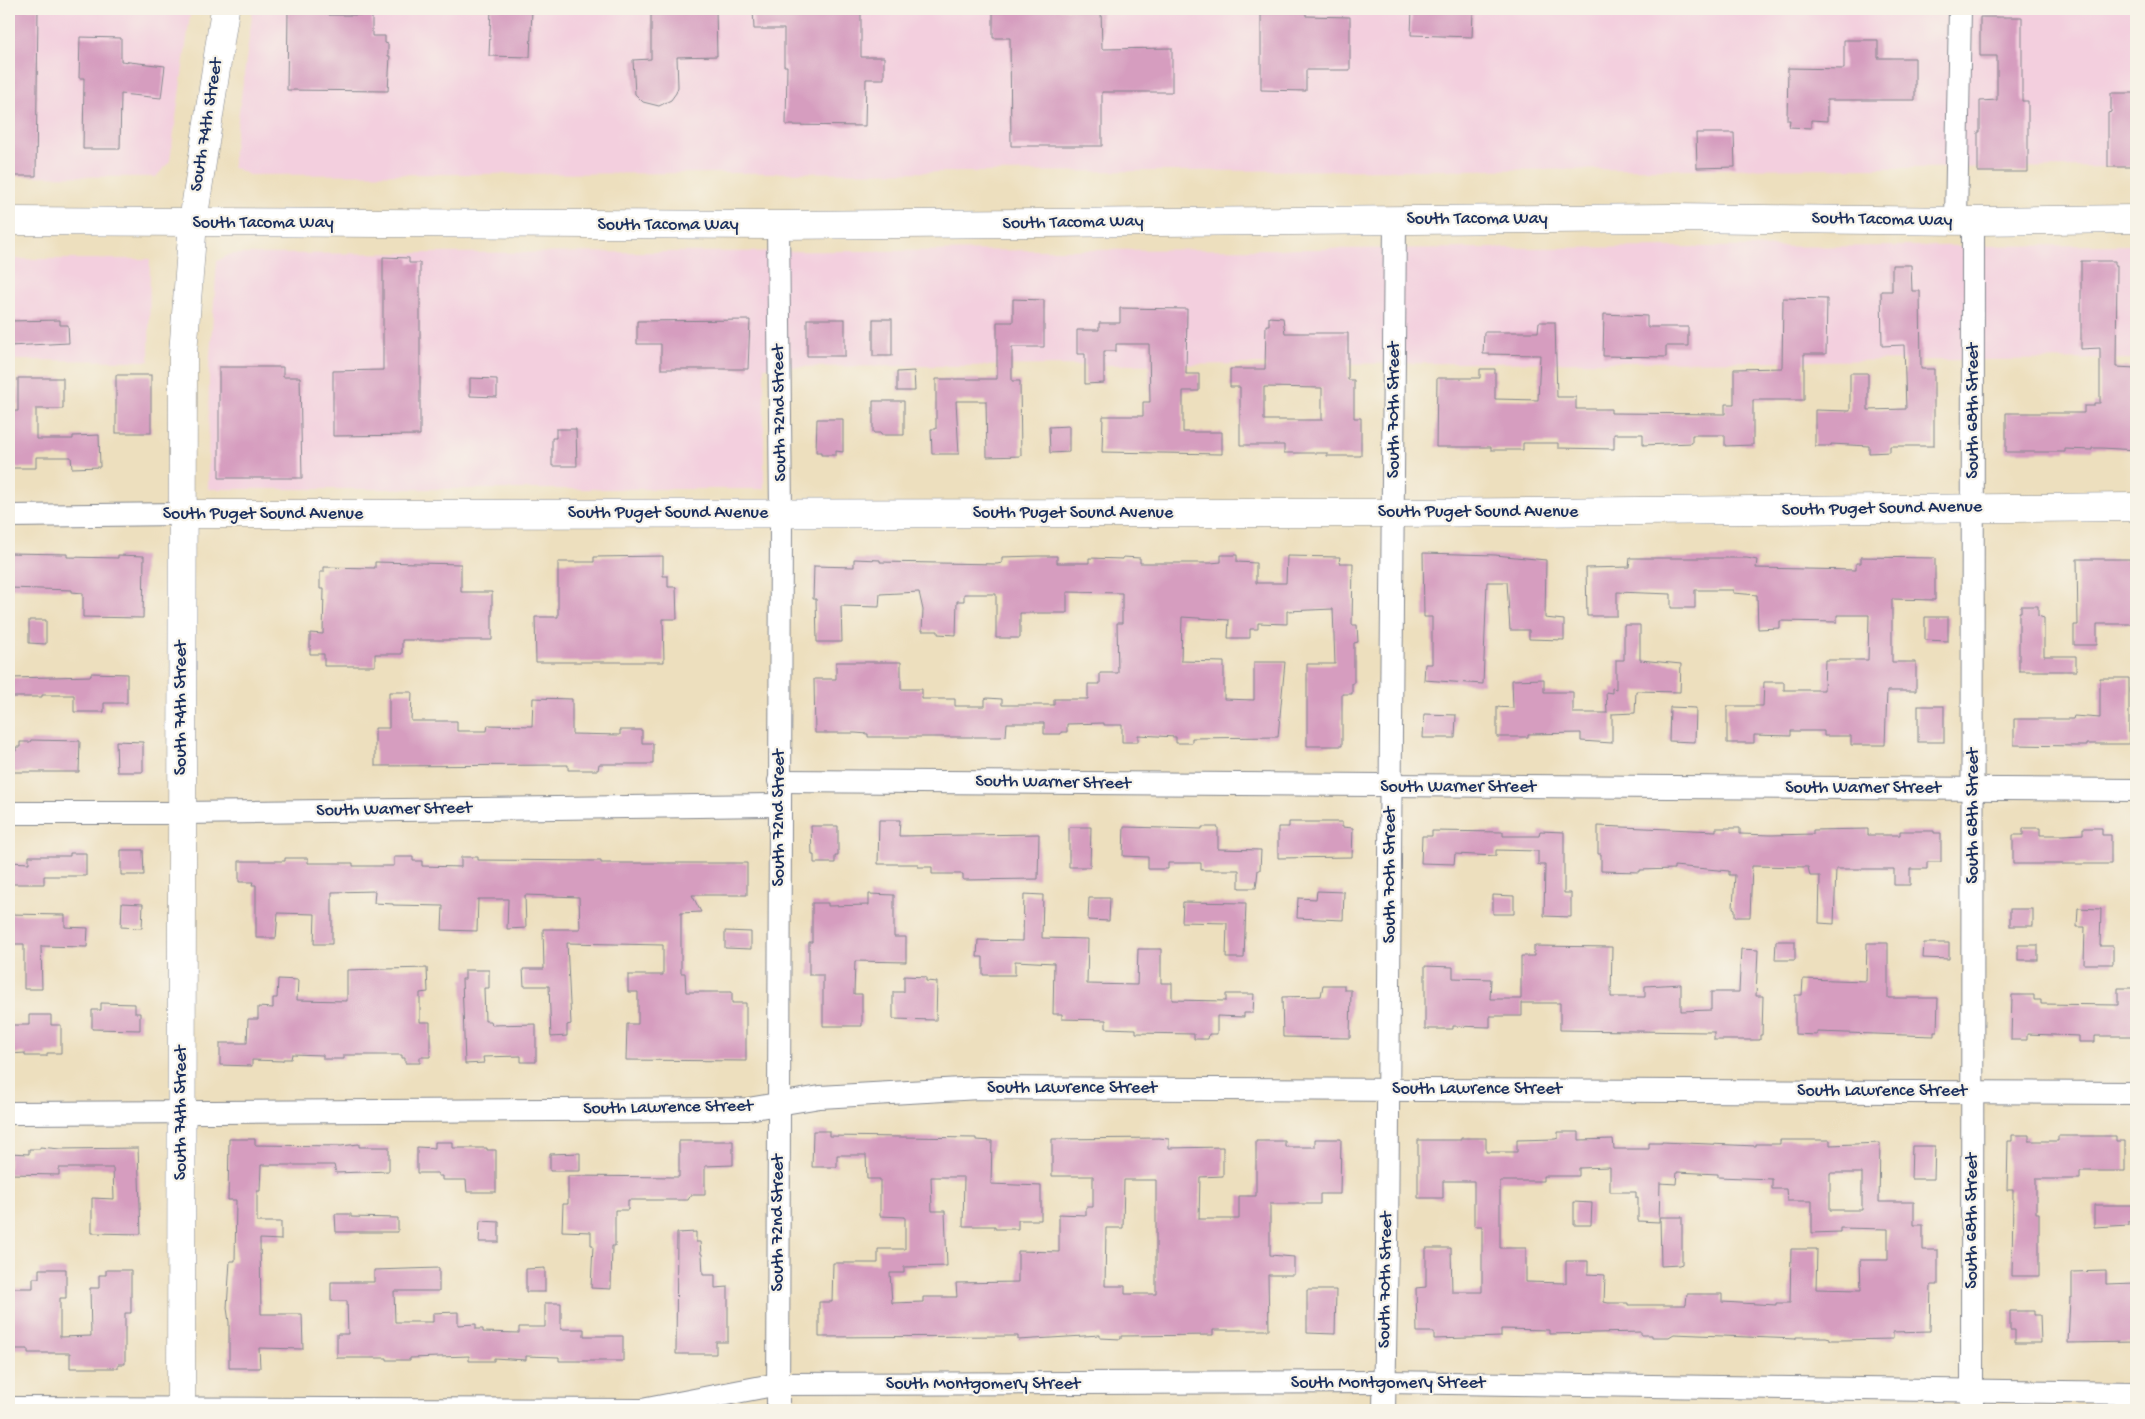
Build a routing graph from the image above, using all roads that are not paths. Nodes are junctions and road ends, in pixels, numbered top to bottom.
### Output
1 (225, 9) edge
2 (1960, 9) edge
3 (2136, 219) edge
4 (1395, 220) junction
5 (9, 221) edge
6 (1965, 221) junction
7 (192, 222) junction
8 (778, 225) junction
9 (2136, 507) edge
10 (1973, 508) junction
11 (781, 513) junction
12 (1393, 513) junction
13 (181, 514) junction
14 (9, 516) edge
15 (779, 781) junction
16 (1391, 786) junction
17 (1973, 789) junction
18 (2136, 790) edge
19 (779, 805) junction
20 (9, 813) edge
21 (181, 813) junction
22 (1388, 1088) junction
23 (1973, 1092) junction
24 (2136, 1093) edge
25 (778, 1104) junction
26 (181, 1112) junction
27 (9, 1113) edge
28 (1384, 1382) junction
29 (778, 1384) junction
30 (2136, 1393) edge
31 (1972, 1401) edge
32 (9, 1408) edge
33 (181, 1409) edge
34 (642, 1410) edge
35 (778, 1410) edge
36 (1384, 1410) edge

1 - 7 main road, South 74th Street
2 - 6 street, South 68th Street
3 - 6 main road, South Tacoma Way
4 - 6 main road, South Tacoma Way
4 - 8 main road, South Tacoma Way
4 - 12 street, South 70th Street
5 - 7 main road, South Tacoma Way
6 - 10 street, South 68th Street
7 - 8 main road, South Tacoma Way
7 - 13 main road, South 74th Street
8 - 11 street, South 72nd Street
9 - 10 main road, South Puget Sound Avenue
10 - 12 main road, South Puget Sound Avenue
10 - 17 street, South 68th Street
11 - 12 main road, South Puget Sound Avenue
11 - 13 main road, South Puget Sound Avenue
11 - 15 street, South 72nd Street
12 - 16 street, South 70th Street
13 - 14 street, South Puget Sound Avenue
13 - 21 main road, South 74th Street
15 - 16 street, South Warner Street
15 - 19 street, South 72nd Street
16 - 17 street, South Warner Street
16 - 22 street, South 70th Street
17 - 18 street, South Warner Street
17 - 23 street, South 68th Street
19 - 21 street, South Warner Street
19 - 25 street, South 72nd Street
20 - 21 street, South Warner Street
21 - 26 main road, South 74th Street
22 - 23 street, South Lawrence Street
22 - 25 street, South Lawrence Street
22 - 28 street, South 70th Street
23 - 24 street, South Lawrence Street
23 - 31 street, South 68th Street
25 - 26 street, South Lawrence Street
25 - 29 street, South 72nd Street
26 - 27 street, South Lawrence Street
26 - 33 main road, South 74th Street
28 - 29 street, South Montgomery Street
28 - 31 street, South Montgomery Street
28 - 36 street, South 70th Street
29 - 34 street, South Montgomery Street
29 - 35 street, South 72nd Street
30 - 31 street, South Montgomery Street
32 - 33 street, South Montgomery Street
33 - 34 street, South Montgomery Street

